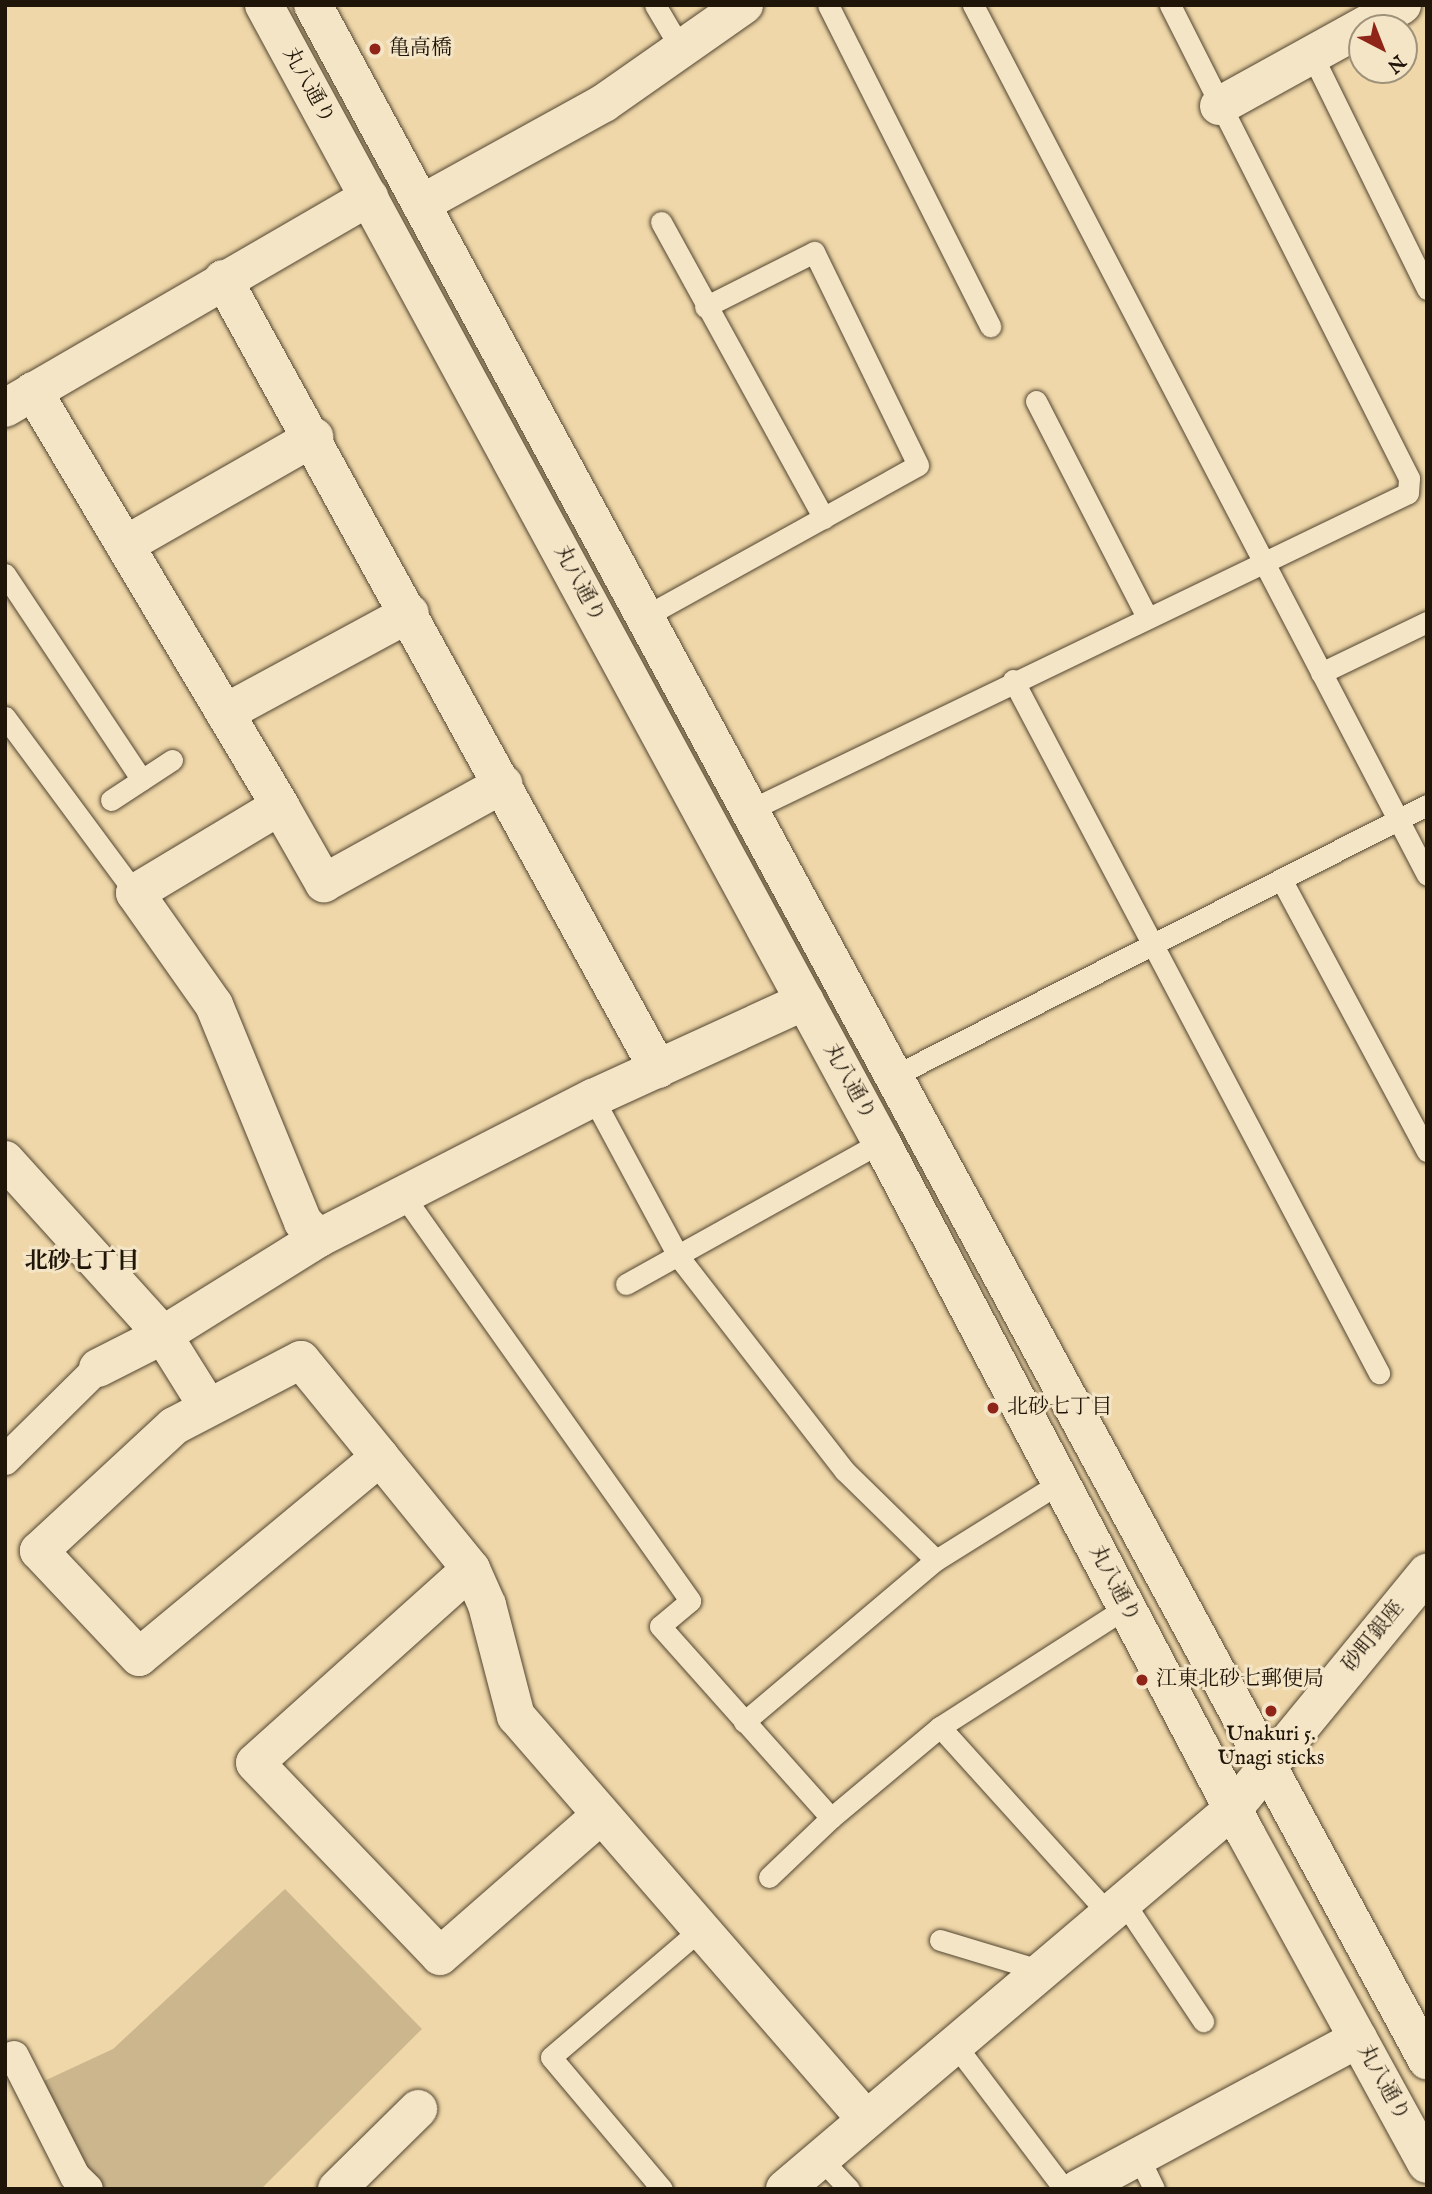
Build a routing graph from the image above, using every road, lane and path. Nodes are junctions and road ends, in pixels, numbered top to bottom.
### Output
1 (264, 5) edge
2 (313, 5) edge
3 (655, 5) edge
4 (744, 5) edge
5 (828, 5) edge
6 (973, 5) edge
7 (1170, 5) edge
8 (1397, 7) edge
9 (681, 49) junction
10 (1312, 55) junction
11 (1219, 106) junction
12 (369, 197) junction
13 (421, 204) junction
14 (661, 222) dead end
15 (223, 279) junction
16 (1427, 289) edge
17 (705, 307) junction
18 (990, 326) dead end
19 (19, 400) edge
20 (1036, 401) dead end
21 (314, 437) junction
22 (824, 517) junction
23 (125, 545) junction
24 (1263, 561) junction
25 (5, 574) edge
26 (410, 613) junction
27 (644, 617) junction
28 (1147, 617) junction
29 (1427, 622) edge
30 (1321, 673) junction
31 (1013, 680) junction
32 (225, 713) junction
33 (5, 716) edge
34 (172, 760) dead end
35 (142, 780) junction
36 (503, 784) junction
37 (111, 800) dead end
38 (280, 806) junction
39 (1427, 806) edge
40 (750, 810) junction
41 (1398, 820) junction
42 (1427, 876) edge
43 (1281, 879) junction
44 (135, 893) junction
45 (1152, 945) junction
46 (805, 1001) junction
47 (658, 1069) junction
48 (894, 1076) junction
49 (593, 1098) junction
50 (881, 1142) junction
51 (1427, 1151) edge
52 (5, 1160) edge
53 (403, 1195) junction
54 (319, 1238) junction
55 (678, 1255) junction
56 (626, 1284) dead end
57 (163, 1335) junction
58 (98, 1368) joint
59 (1378, 1373) dead end
60 (208, 1407) junction
61 (380, 1457) junction
62 (5, 1460) edge
63 (1061, 1482) junction
64 (936, 1560) junction
65 (471, 1569) junction
66 (1427, 1573) edge
67 (1127, 1607) junction
68 (744, 1722) junction
69 (940, 1727) junction
70 (1268, 1766) junction
71 (1233, 1809) junction
72 (601, 1815) junction
73 (831, 1818) junction
74 (769, 1877) dead end
75 (1118, 1910) junction
76 (701, 1929) junction
77 (940, 1940) dead end
78 (1043, 1971) junction
79 (1203, 2021) dead end
80 (1358, 2039) junction
81 (956, 2046) junction
82 (14, 2056) dead end
83 (1427, 2060) edge
84 (418, 2109) dead end
85 (866, 2119) junction
86 (821, 2159) junction
87 (1427, 2164) edge
88 (1146, 2173) edge
89 (88, 2189) edge
90 (337, 2189) edge
91 (662, 2189) edge
92 (785, 2189) edge
93 (849, 2189) edge
94 (1064, 2189) edge
95 (1078, 2189) edge

1 - 12 street, 丸八通り
2 - 13 street, 丸八通り
3 - 9 lane
4 - 9 street
5 - 18 lane
6 - 24 lane
7 - 11 lane
8 - 10 street
9 - 13 street
10 - 11 street
10 - 16 lane
11 - 24 lane
12 - 15 street
12 - 46 street, 丸八通り
13 - 27 street, 丸八通り
14 - 17 lane
15 - 19 street
15 - 21 street
17 - 22 lane
17 - 22 lane
19 - 23 street
20 - 28 lane
21 - 23 street
21 - 26 street
22 - 27 lane
23 - 32 street
24 - 28 lane
24 - 30 lane
25 - 35 lane
26 - 32 street
26 - 36 street
27 - 40 street, 丸八通り
28 - 31 lane
29 - 30 lane
30 - 41 lane
31 - 40 lane
31 - 45 lane
32 - 38 street
33 - 44 lane
34 - 35 lane
35 - 37 lane
36 - 38 street
36 - 47 street
38 - 44 street
39 - 41 lane
40 - 48 street, 丸八通り
41 - 42 lane
41 - 43 lane
43 - 45 lane
43 - 51 lane
44 - 54 street
45 - 48 lane
45 - 59 lane
46 - 47 street
46 - 50 street, 丸八通り
47 - 49 street
48 - 70 street, 丸八通り
49 - 53 street
49 - 55 lane
50 - 55 lane
50 - 63 street, 丸八通り
52 - 57 street
53 - 54 street
53 - 68 lane
54 - 57 street
55 - 56 lane
55 - 64 lane
57 - 58 street
57 - 60 street
58 - 62 street
60 - 61 street
60 - 61 street
61 - 65 street
63 - 64 lane
63 - 67 street, 丸八通り
64 - 68 lane
65 - 72 street
65 - 72 street
66 - 70 street, 砂町銀座
67 - 69 lane
67 - 71 street, 丸八通り
68 - 73 lane
69 - 73 lane
69 - 75 lane
70 - 71 street, 砂町銀座
70 - 83 street, 丸八通り
71 - 75 street, 砂町銀座
71 - 80 street, 丸八通り
72 - 76 street
73 - 74 lane
75 - 78 street, 砂町銀座
75 - 79 lane
76 - 85 street
76 - 91 lane
77 - 78 lane
78 - 81 street, 砂町銀座
80 - 87 street, 丸八通り
80 - 88 street
81 - 85 street, 砂町銀座
81 - 94 lane
82 - 89 street
84 - 90 street
85 - 86 street, 砂町銀座
86 - 92 street, 砂町銀座
86 - 93 lane
88 - 95 street

